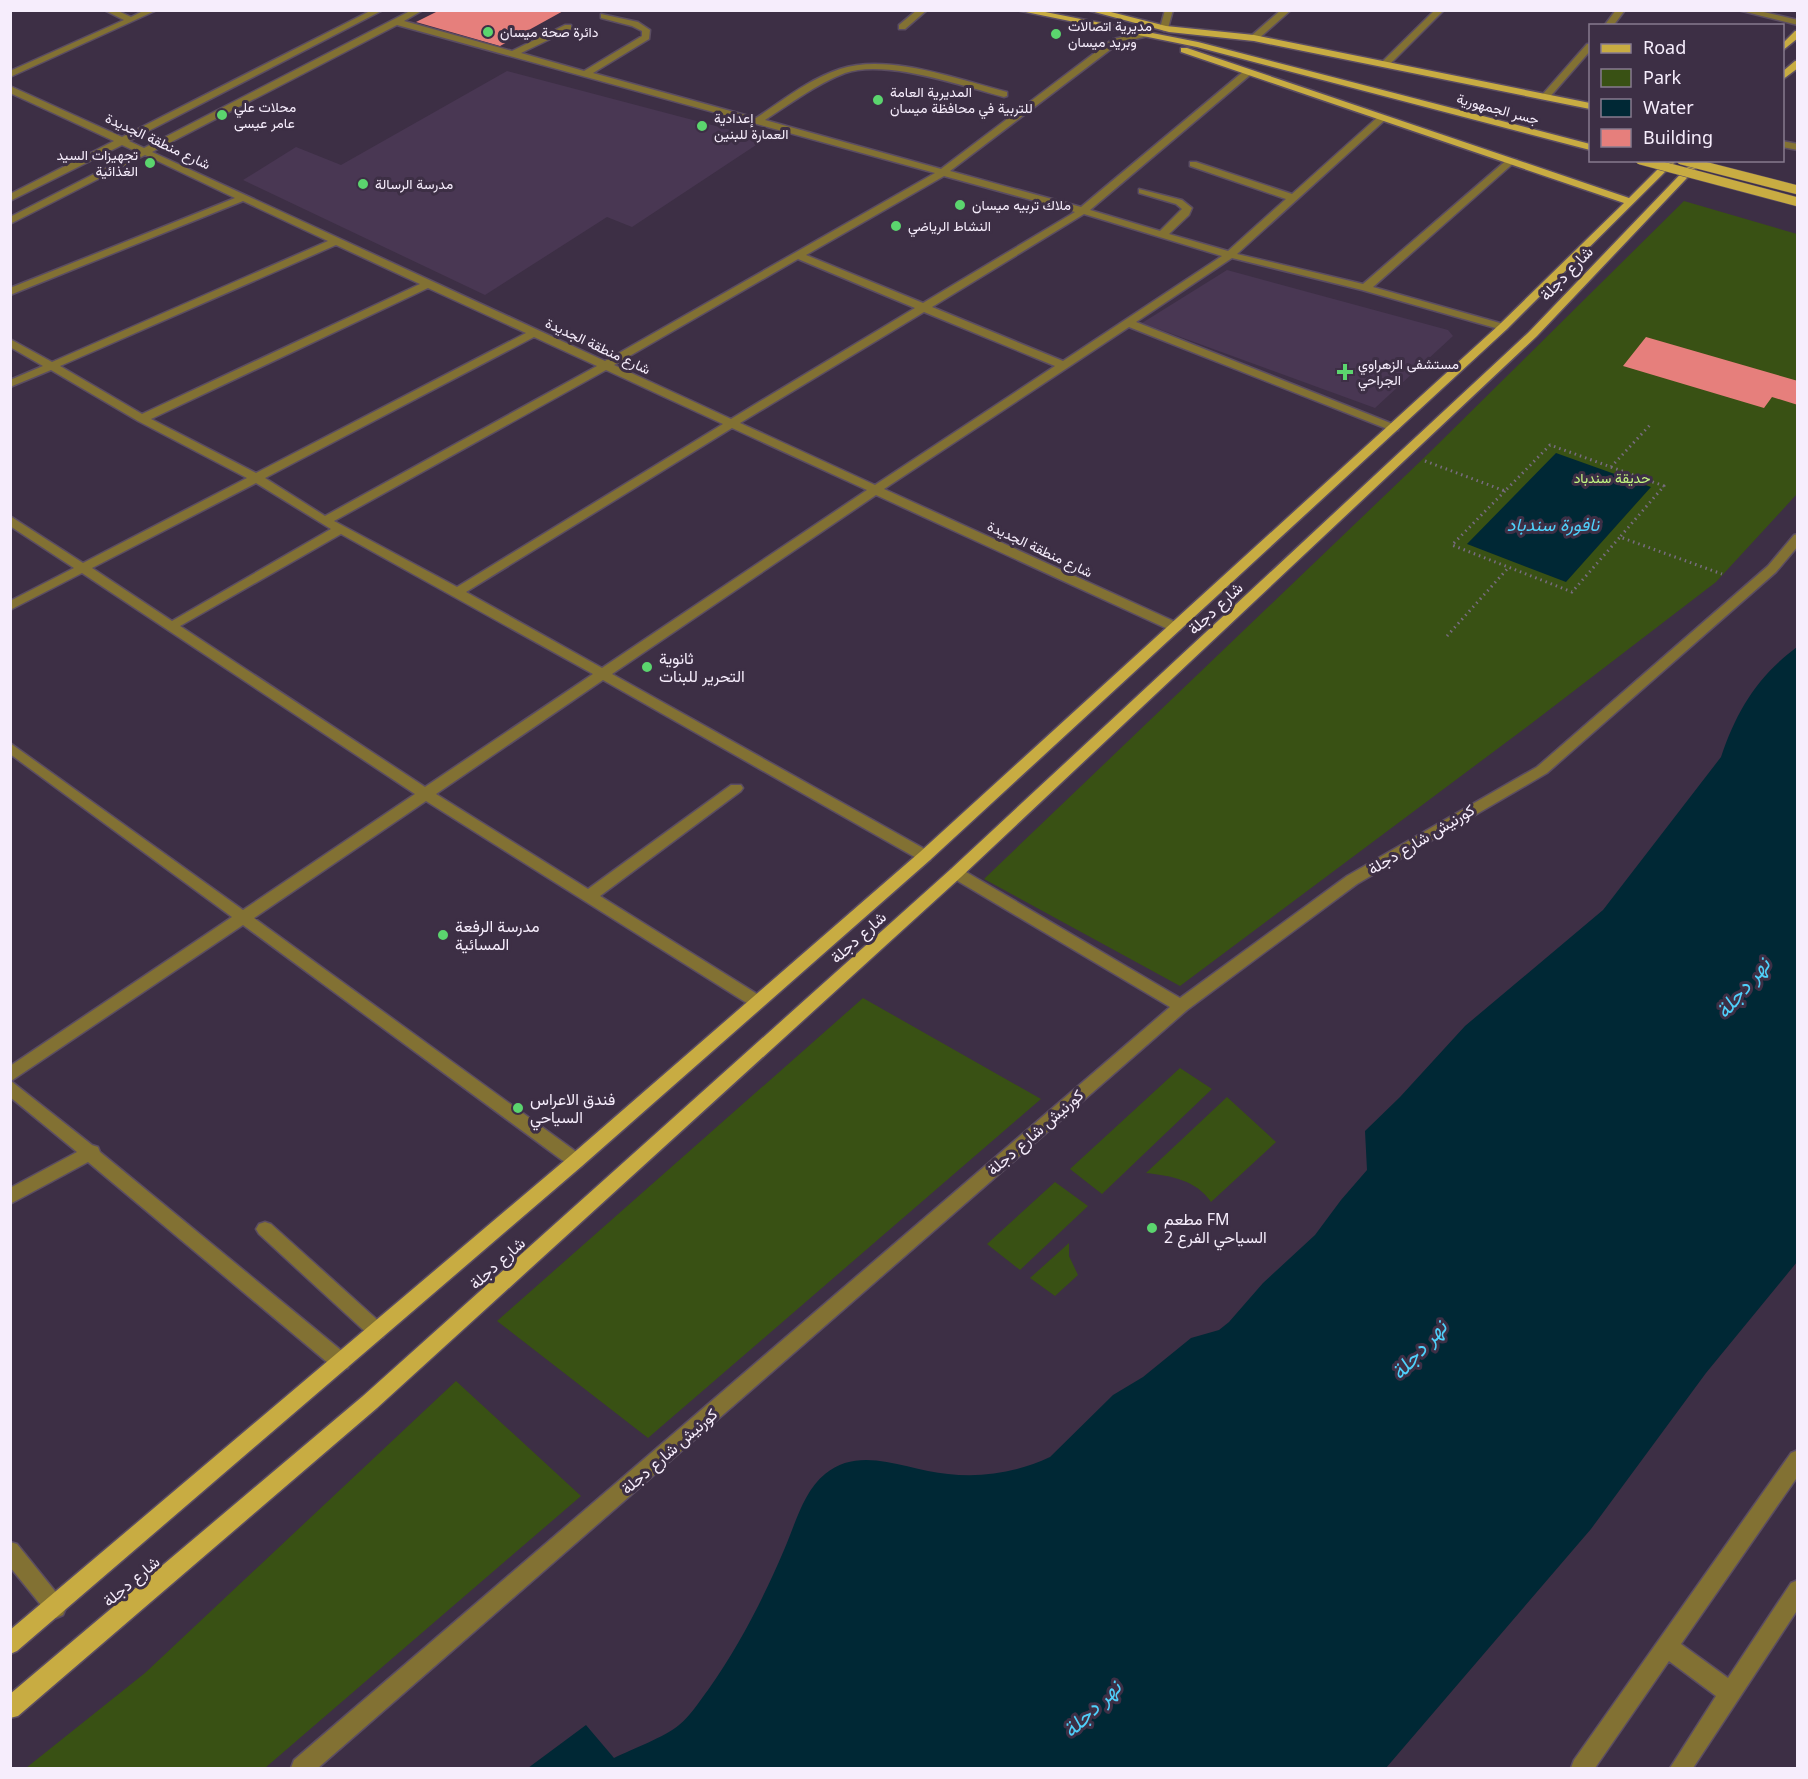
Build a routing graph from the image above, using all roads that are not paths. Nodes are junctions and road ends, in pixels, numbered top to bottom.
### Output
1 (108, 10) edge
2 (153, 10) edge
3 (380, 10) edge
4 (419, 10) edge
5 (923, 10) edge
6 (1020, 10) edge
7 (1091, 10) edge
8 (1169, 10) edge
9 (1287, 10) edge
10 (1440, 10) edge
11 (1621, 10) edge
12 (1742, 10) edge
13 (604, 16) dead end
14 (132, 20) junction
15 (397, 22) junction
16 (1797, 23) edge
17 (1610, 24) edge
18 (568, 27) dead end
19 (902, 27) dead end
20 (1164, 28) junction
21 (1797, 33) edge
22 (1145, 34) junction
23 (1254, 38) junction
24 (1589, 47) edge
25 (1784, 47) edge
26 (1317, 50) junction
27 (513, 54) junction
28 (1292, 59) junction
29 (1797, 63) edge
30 (1385, 64) junction
31 (1247, 73) junction
32 (585, 74) junction
33 (10, 75) edge
34 (1784, 75) edge
35 (10, 89) edge
36 (1004, 94) dead end
37 (1402, 94) junction
38 (1545, 97) junction
39 (1589, 106) edge
40 (1382, 118) junction
41 (756, 122) junction
42 (1589, 138) edge
43 (123, 142) junction
44 (1589, 147) edge
45 (147, 151) junction
46 (1512, 160) junction
47 (1647, 162) edge
48 (1671, 162) edge
49 (1689, 162) edge
50 (1698, 162) edge
51 (1193, 164) dead end
52 (942, 173) junction
53 (1797, 190) edge
54 (1142, 191) dead end
55 (10, 198) edge
56 (243, 198) junction
57 (1293, 198) junction
58 (1631, 202) junction
59 (1797, 202) edge
60 (1083, 212) junction
61 (10, 220) edge
62 (1162, 234) junction
63 (336, 241) junction
64 (1230, 255) junction
65 (799, 256) junction
66 (427, 284) junction
67 (1365, 288) junction
68 (10, 292) edge
69 (924, 309) junction
70 (1127, 322) junction
71 (1518, 331) junction
72 (534, 333) junction
73 (10, 342) edge
74 (50, 365) junction
75 (1063, 365) junction
76 (605, 366) junction
77 (10, 384) edge
78 (142, 419) junction
79 (731, 424) junction
80 (1394, 428) junction
81 (257, 478) junction
82 (876, 490) junction
83 (10, 520) edge
84 (325, 521) junction
85 (341, 530) junction
86 (1797, 538) edge
87 (86, 568) junction
88 (457, 592) junction
89 (10, 606) edge
90 (170, 627) junction
91 (1175, 627) junction
92 (603, 675) junction
93 (10, 747) edge
94 (736, 788) dead end
95 (427, 795) junction
96 (925, 856) junction
97 (956, 873) junction
98 (589, 896) junction
99 (242, 918) junction
100 (756, 1001) junction
101 (1181, 1006) junction
102 (10, 1074) edge
103 (10, 1087) edge
104 (92, 1152) junction
105 (576, 1161) junction
106 (10, 1197) edge
107 (265, 1228) dead end
108 (377, 1331) junction
109 (341, 1362) junction
110 (1797, 1459) edge
111 (10, 1551) edge
112 (1797, 1590) edge
113 (56, 1608) junction
114 (10, 1644) edge
115 (1666, 1646) junction
116 (1730, 1693) junction
117 (10, 1708) edge
118 (302, 1768) edge
119 (1582, 1768) edge
120 (1681, 1768) edge

1 - 14 street
2 - 14 street
3 - 43 street
4 - 15 street
5 - 19 street
6 - 22 main road
7 - 20 main road
8 - 20 street
9 - 23 street
10 - 30 street
11 - 17 street
12 - 16 street
13 - 32 street
14 - 33 street
15 - 27 street
15 - 45 street
18 - 27 street
20 - 23 main road
20 - 28 main road
21 - 25 main road
22 - 31 main road
22 - 37 main road
22 - 52 street
23 - 26 main road
24 - 38 street
26 - 28 main road
26 - 30 main road
27 - 32 street
28 - 37 main road
29 - 34 main road
30 - 38 main road
31 - 40 main road
31 - 60 street
32 - 41 street
35 - 43 street, شارع منطقة الجديدة
36 - 41 street
37 - 42 main road, جسر الجمهورية
37 - 44 main road, جسر الجمهورية
38 - 39 main road
40 - 46 main road
40 - 57 street
41 - 52 street
43 - 45 street, شارع منطقة الجديدة
43 - 55 street
45 - 56 street, شارع منطقة الجديدة
45 - 61 street
46 - 58 main road
46 - 67 street
47 - 59 main road, bridge
48 - 58 main road, شارع دجلة
49 - 53 main road, bridge
50 - 71 main road, شارع دجلة
51 - 57 street
52 - 60 street
52 - 65 street
54 - 62 street
56 - 63 street, شارع منطقة الجديدة
56 - 68 street
57 - 64 street
58 - 71 main road, شارع دجلة
60 - 62 street
60 - 69 street
62 - 64 street
63 - 66 street, شارع منطقة الجديدة
63 - 74 street
64 - 67 street
64 - 70 street
65 - 69 street
65 - 76 street
66 - 72 street, شارع منطقة الجديدة
66 - 78 street
67 - 71 street
69 - 75 street
69 - 79 street
70 - 75 street
70 - 80 street
71 - 80 main road, شارع دجلة
71 - 97 main road, شارع دجلة
72 - 76 street, شارع منطقة الجديدة
72 - 81 street
73 - 74 street
74 - 77 street
74 - 78 street
75 - 82 street
76 - 79 street, شارع منطقة الجديدة
76 - 84 street
78 - 81 street
79 - 82 street, شارع منطقة الجديدة
79 - 88 street
80 - 91 main road, شارع دجلة
81 - 84 street
81 - 87 street
82 - 91 street, شارع منطقة الجديدة
82 - 92 street
83 - 87 street
84 - 85 street
85 - 88 street
85 - 90 street
86 - 101 street, كورنيش شارع دجلة
87 - 89 street
87 - 90 street
88 - 92 street
90 - 95 street
91 - 96 main road, شارع دجلة
92 - 95 street
92 - 96 street
93 - 99 street
94 - 98 street
95 - 98 street
95 - 99 street
96 - 100 main road, شارع دجلة
97 - 101 street
97 - 117 main road, شارع دجلة
98 - 100 street
99 - 102 street
99 - 105 street
100 - 105 main road, شارع دجلة
101 - 118 street, كورنيش شارع دجلة
103 - 104 street
104 - 106 street
104 - 109 street
105 - 108 main road, شارع دجلة
107 - 108 street
108 - 109 main road, شارع دجلة
109 - 113 main road, شارع دجلة
110 - 115 street
111 - 113 street
112 - 116 street
113 - 114 main road, شارع دجلة
115 - 116 street
115 - 119 street
116 - 120 street

